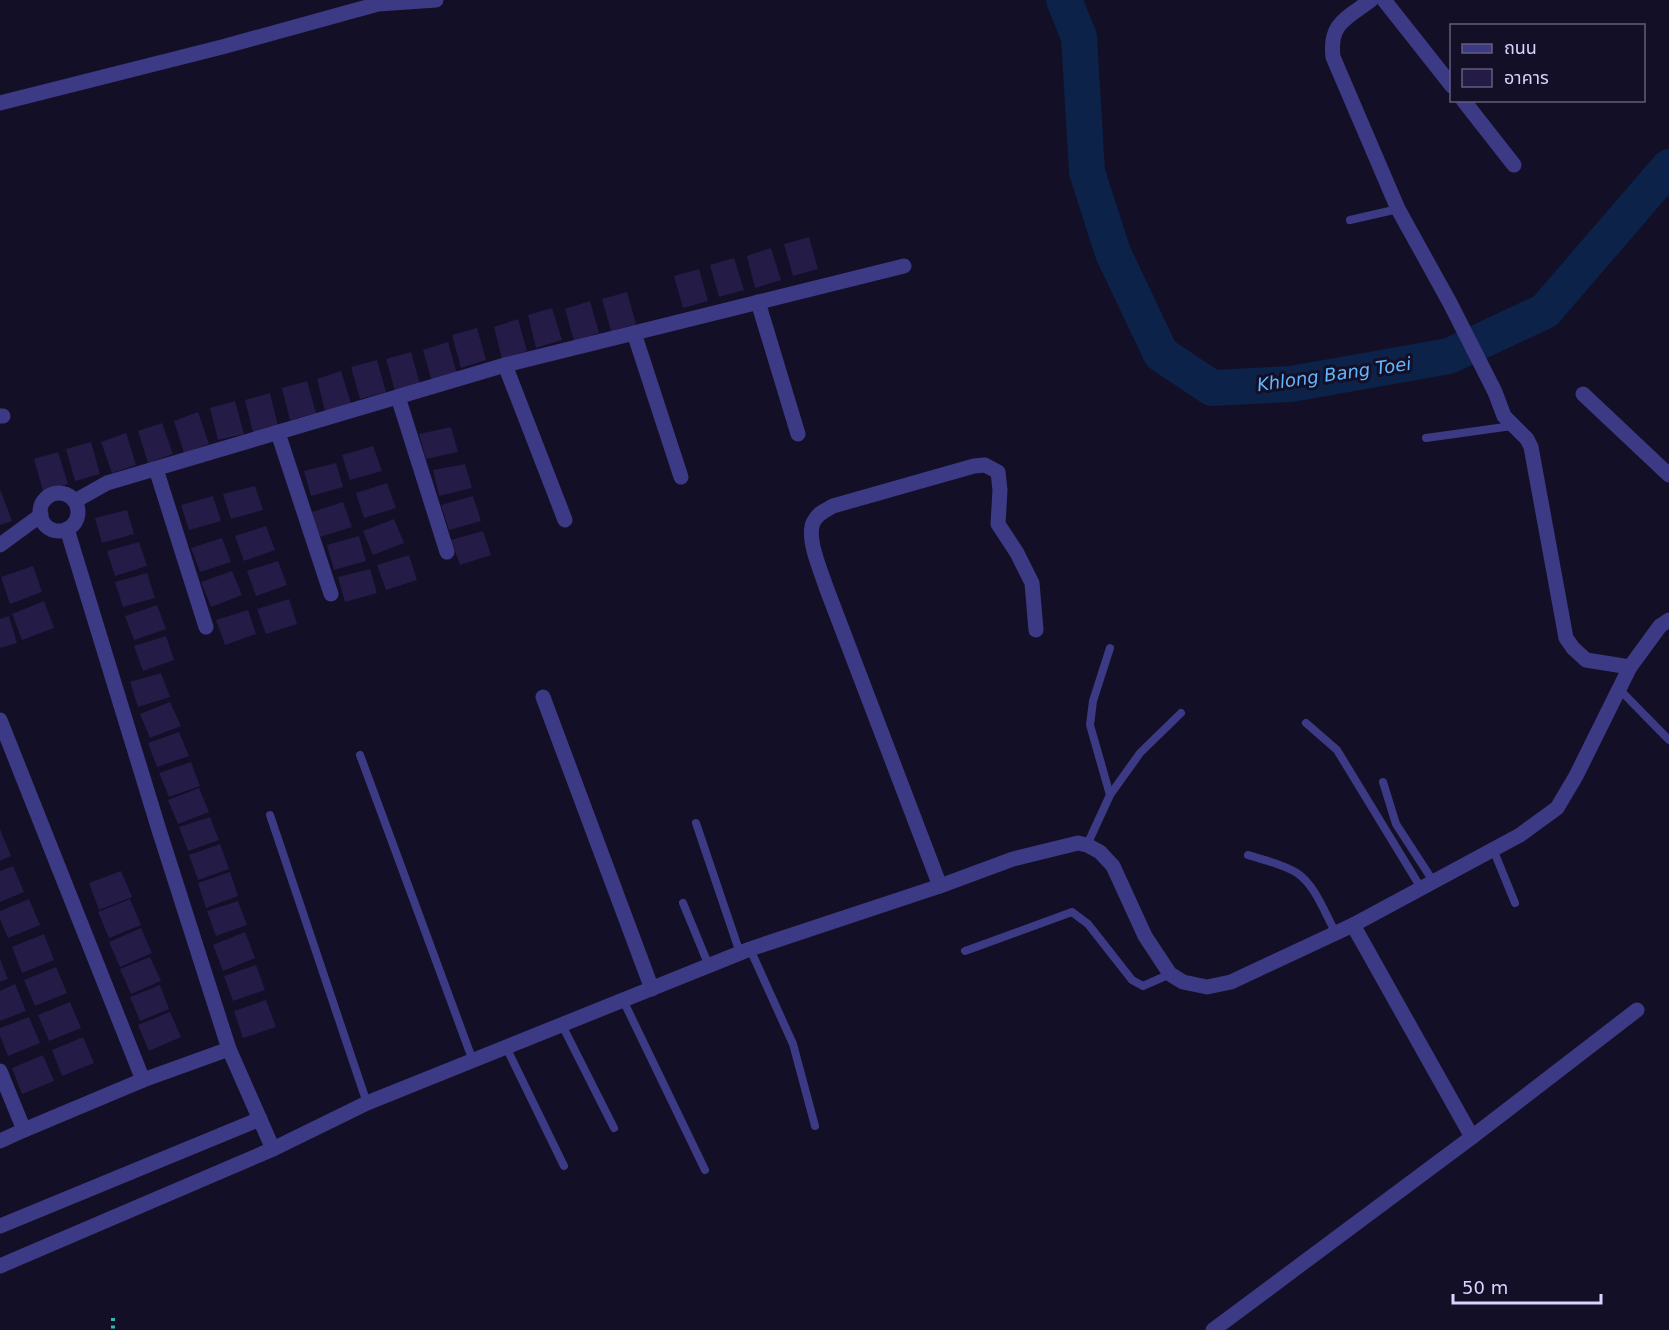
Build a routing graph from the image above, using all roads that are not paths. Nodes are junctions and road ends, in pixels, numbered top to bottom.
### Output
1 (436, 0) edge
2 (1371, 0) edge
3 (1384, 0) edge
4 (1450, 83) edge
5 (1465, 102) edge
6 (0, 103) edge
7 (1514, 165) dead end
8 (1398, 209) junction
9 (1350, 220) dead end
10 (904, 266) dead end
11 (758, 302) junction
12 (634, 333) junction
13 (505, 365) junction
14 (1583, 393) dead end
15 (398, 397) junction
16 (1512, 426) junction
17 (278, 433) junction
18 (798, 434) dead end
19 (1426, 438) dead end
20 (156, 469) junction
21 (1669, 475) edge
22 (681, 477) dead end
23 (75, 501) junction
24 (41, 515) junction
25 (565, 520) dead end
26 (67, 530) junction
27 (0, 545) edge
28 (447, 552) dead end
29 (331, 594) dead end
30 (1669, 620) edge
31 (206, 627) dead end
32 (1036, 630) dead end
33 (1110, 648) dead end
34 (1629, 667) junction
35 (1619, 689) junction
36 (543, 697) dead end
37 (1181, 713) dead end
38 (0, 720) edge
39 (1306, 723) dead end
40 (1669, 740) edge
41 (360, 755) dead end
42 (1383, 782) dead end
43 (1110, 795) junction
44 (270, 815) dead end
45 (696, 823) dead end
46 (1087, 845) junction
47 (1493, 849) junction
48 (1248, 855) dead end
49 (1427, 884) junction
50 (940, 886) junction
51 (682, 903) dead end
52 (1515, 903) dead end
53 (1353, 925) junction
54 (1336, 933) junction
55 (745, 951) junction
56 (965, 951) dead end
57 (709, 966) junction
58 (1170, 974) junction
59 (652, 989) junction
60 (623, 1000) junction
61 (1637, 1010) dead end
62 (562, 1025) junction
63 (506, 1047) junction
64 (229, 1049) junction
65 (473, 1061) junction
66 (0, 1071) edge
67 (143, 1080) junction
68 (368, 1103) junction
69 (260, 1119) junction
70 (815, 1126) dead end
71 (614, 1128) dead end
72 (24, 1130) junction
73 (1472, 1137) junction
74 (0, 1141) edge
75 (273, 1149) junction
76 (564, 1166) dead end
77 (705, 1170) dead end
78 (0, 1226) edge
79 (0, 1266) edge
80 (1213, 1330) edge

1 - 6 street
2 - 8 street
3 - 4 street
5 - 7 street
8 - 9 lane
8 - 16 street
10 - 11 street
11 - 12 street
11 - 18 street
12 - 13 street
12 - 22 street
13 - 15 street
13 - 25 street
14 - 21 street
15 - 17 street
15 - 28 street
16 - 19 lane
16 - 34 street
17 - 20 street
17 - 29 street
20 - 23 street
20 - 31 street
23 - 24 street
23 - 26 street
24 - 26 street
24 - 27 street
26 - 64 street
30 - 34 street
32 - 50 street
33 - 43 lane
34 - 35 street
35 - 40 lane
35 - 47 street
36 - 59 street
37 - 43 lane
38 - 67 street
39 - 49 lane
41 - 65 lane
42 - 49 lane
43 - 46 lane
44 - 68 lane
45 - 55 lane
46 - 50 street
46 - 58 street
47 - 49 street
47 - 52 lane
48 - 54 lane
49 - 53 street
50 - 55 street
51 - 57 lane
53 - 54 street
53 - 73 street
54 - 58 street
55 - 57 street
55 - 70 lane
56 - 58 lane
57 - 59 street
59 - 60 street
60 - 62 street
60 - 77 lane
61 - 73 street
62 - 63 street
62 - 71 lane
63 - 65 street
63 - 76 lane
64 - 67 street
64 - 69 street
65 - 68 street
66 - 72 street
67 - 72 street
68 - 75 street
69 - 75 street
69 - 78 street
72 - 74 street
73 - 80 street
75 - 79 street

